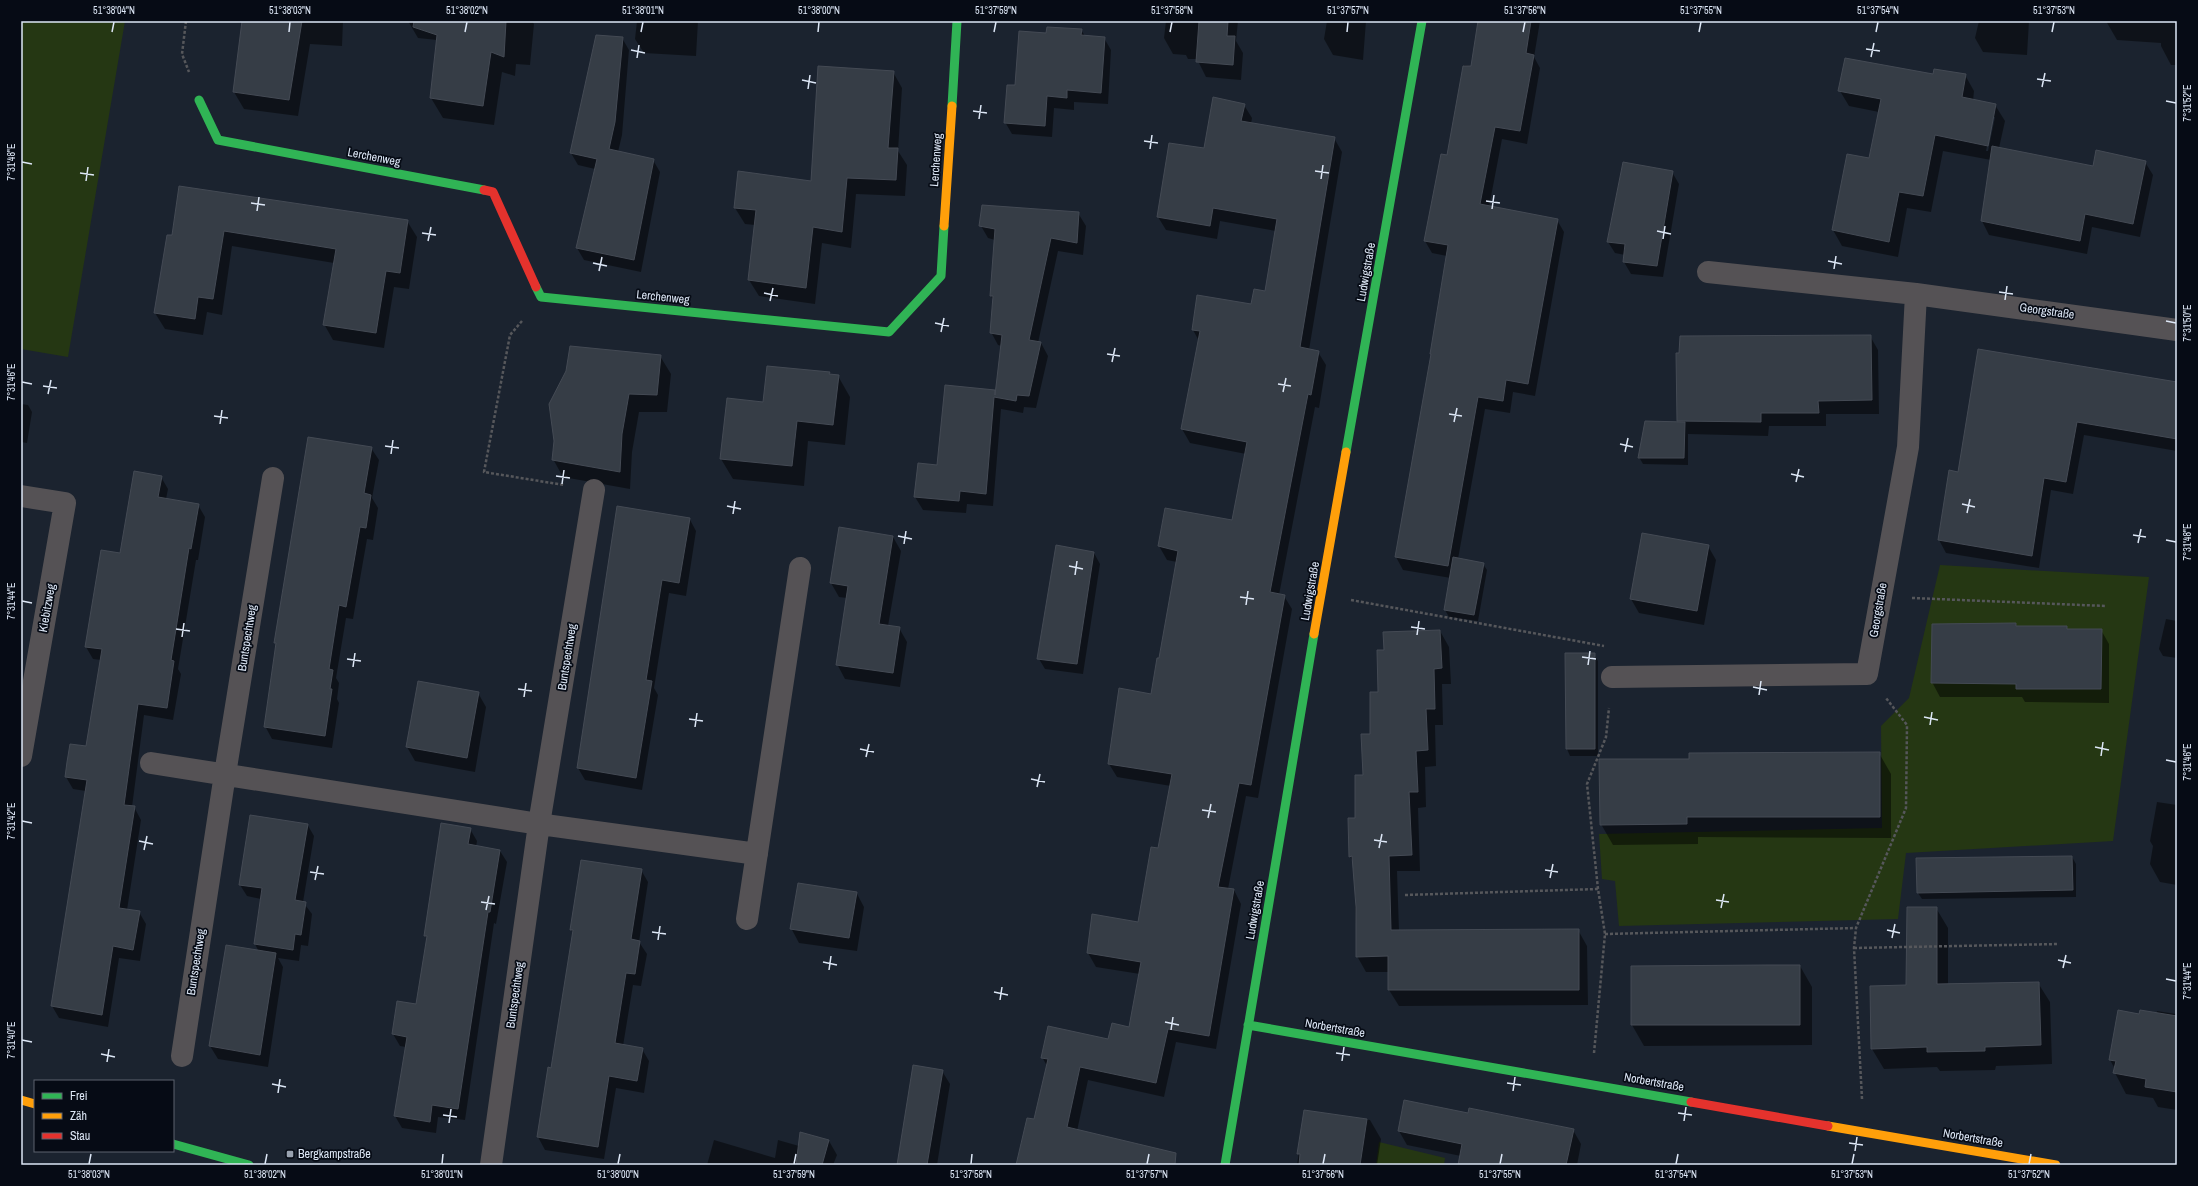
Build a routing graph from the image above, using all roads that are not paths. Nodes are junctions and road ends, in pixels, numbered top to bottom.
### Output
1 (957, 21) edge
2 (1422, 21) edge
3 (199, 100) road end
4 (1708, 272) dead end
5 (1916, 294) junction
6 (2177, 330) edge
7 (273, 478) dead end
8 (594, 490) road end
9 (21, 496) edge
10 (800, 568) dead end
11 (1612, 677) road end
12 (21, 756) edge
13 (151, 763) dead end
14 (225, 774) junction
15 (539, 824) junction
16 (757, 854) junction
17 (747, 919) dead end
18 (1248, 1025) junction
19 (182, 1056) dead end
20 (21, 1100) edge
21 (34, 1104) edge
22 (174, 1144) edge
23 (221, 1161) edge
24 (249, 1165) edge
25 (491, 1165) edge
26 (1225, 1165) edge
27 (2056, 1165) edge

1 - 3 street, Lerchenweg
2 - 18 street, Ludwigstraße
4 - 5 street, Georgstraße
5 - 6 street, Georgstraße
5 - 11 street, Georgstraße
7 - 14 street, Buntspechtweg
8 - 15 street, Buntspechtweg
9 - 12 street, Kiebitzweg
10 - 16 street
13 - 14 street
14 - 15 street
14 - 19 street, Buntspechtweg
15 - 16 street
15 - 25 street, Buntspechtweg
16 - 17 street
18 - 26 street, Ludwigstraße
18 - 27 street, Norbertstraße
20 - 21 street
22 - 23 street
23 - 24 street

